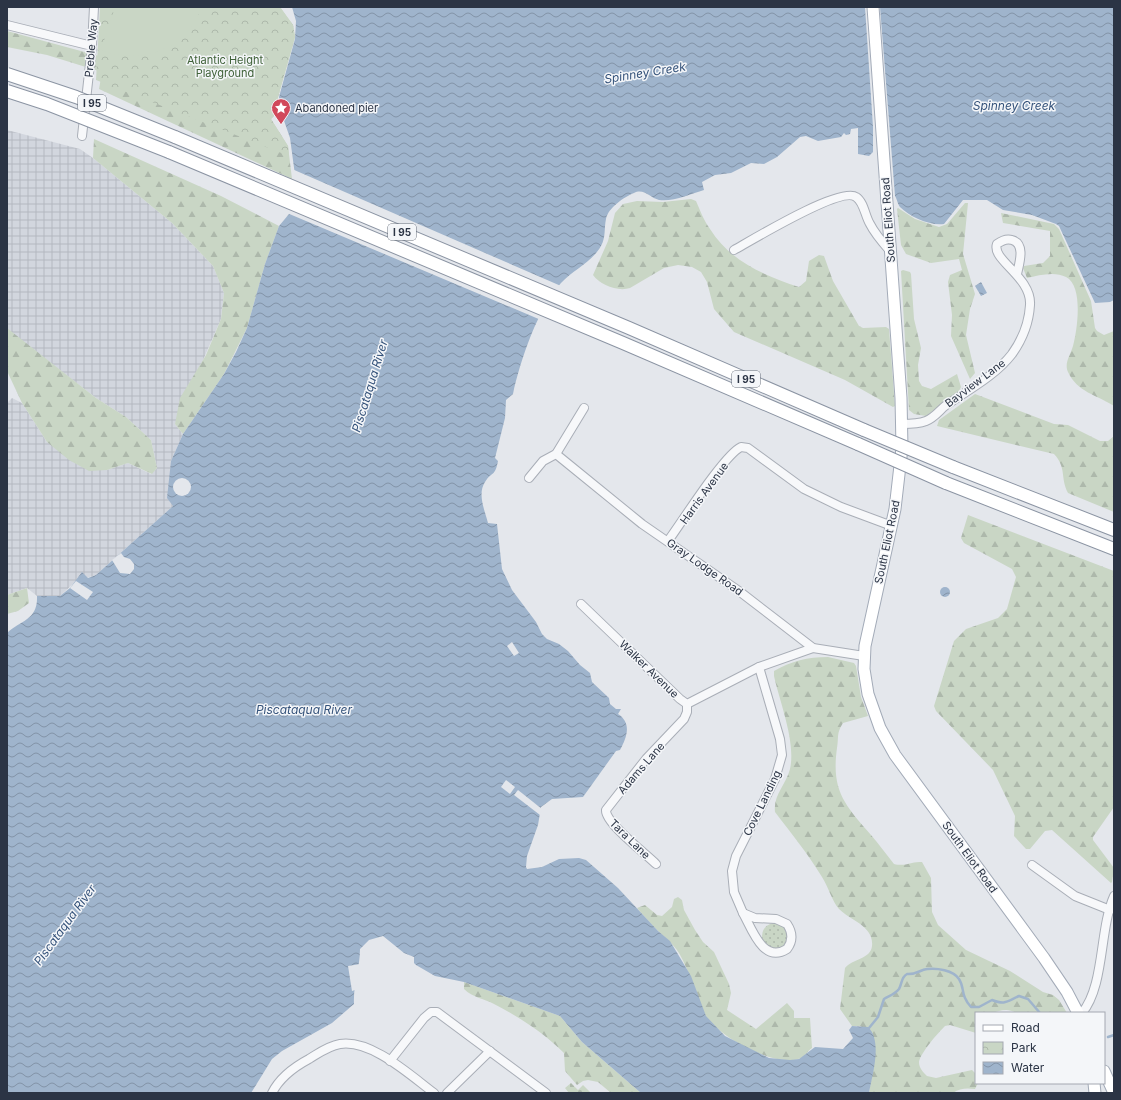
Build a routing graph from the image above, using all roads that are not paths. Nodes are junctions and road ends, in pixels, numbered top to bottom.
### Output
1 (94, 7) edge
2 (872, 7) edge
3 (7, 25) edge
4 (92, 46) junction
5 (7, 74) edge
6 (7, 92) edge
7 (82, 136) dead end
8 (734, 250) dead end
9 (890, 251) junction
10 (1017, 274) dead end
11 (584, 408) dead end
12 (902, 424) junction
13 (556, 454) junction
14 (529, 478) dead end
15 (892, 526) junction
16 (1114, 530) edge
17 (668, 541) junction
18 (1114, 549) edge
19 (581, 604) dead end
20 (813, 648) junction
21 (864, 656) junction
22 (759, 667) junction
23 (687, 704) junction
24 (606, 813) joint
25 (656, 864) dead end
26 (1032, 864) dead end
27 (1114, 896) edge
28 (1110, 910) junction
29 (743, 913) junction
30 (1077, 1012) edge
31 (1083, 1012) edge
32 (490, 1051) junction
33 (390, 1061) junction
34 (1105, 1073) edge
35 (272, 1093) edge
36 (434, 1093) edge
37 (447, 1093) edge
38 (546, 1093) edge
39 (1114, 1093) edge

1 - 4 street, Preble Way
2 - 9 main road, South Eliot Road
3 - 4 street
4 - 7 street, Preble Way
5 - 16 highway, I 95, bridge
6 - 18 highway, I 95, bridge
8 - 9 street
9 - 12 main road, South Eliot Road
10 - 12 street, Bayview Lane
11 - 13 street
12 - 15 main road, South Eliot Road
13 - 14 street
13 - 17 street, Gray Lodge Road
15 - 17 street, Harris Avenue
15 - 21 main road, South Eliot Road
17 - 20 street, Gray Lodge Road
19 - 23 street, Walker Avenue
20 - 21 street, Gray Lodge Road
20 - 22 street, Walker Avenue
21 - 30 main road, South Eliot Road
22 - 23 street, Walker Avenue
22 - 29 street, Cove Landing
23 - 24 street, Adams Lane
24 - 25 street, Tara Lane
26 - 28 street
27 - 28 street
28 - 31 street
29 - 29 street, Cove Landing
32 - 33 street
32 - 37 street
32 - 38 street
33 - 35 street
33 - 36 street
34 - 39 main road

